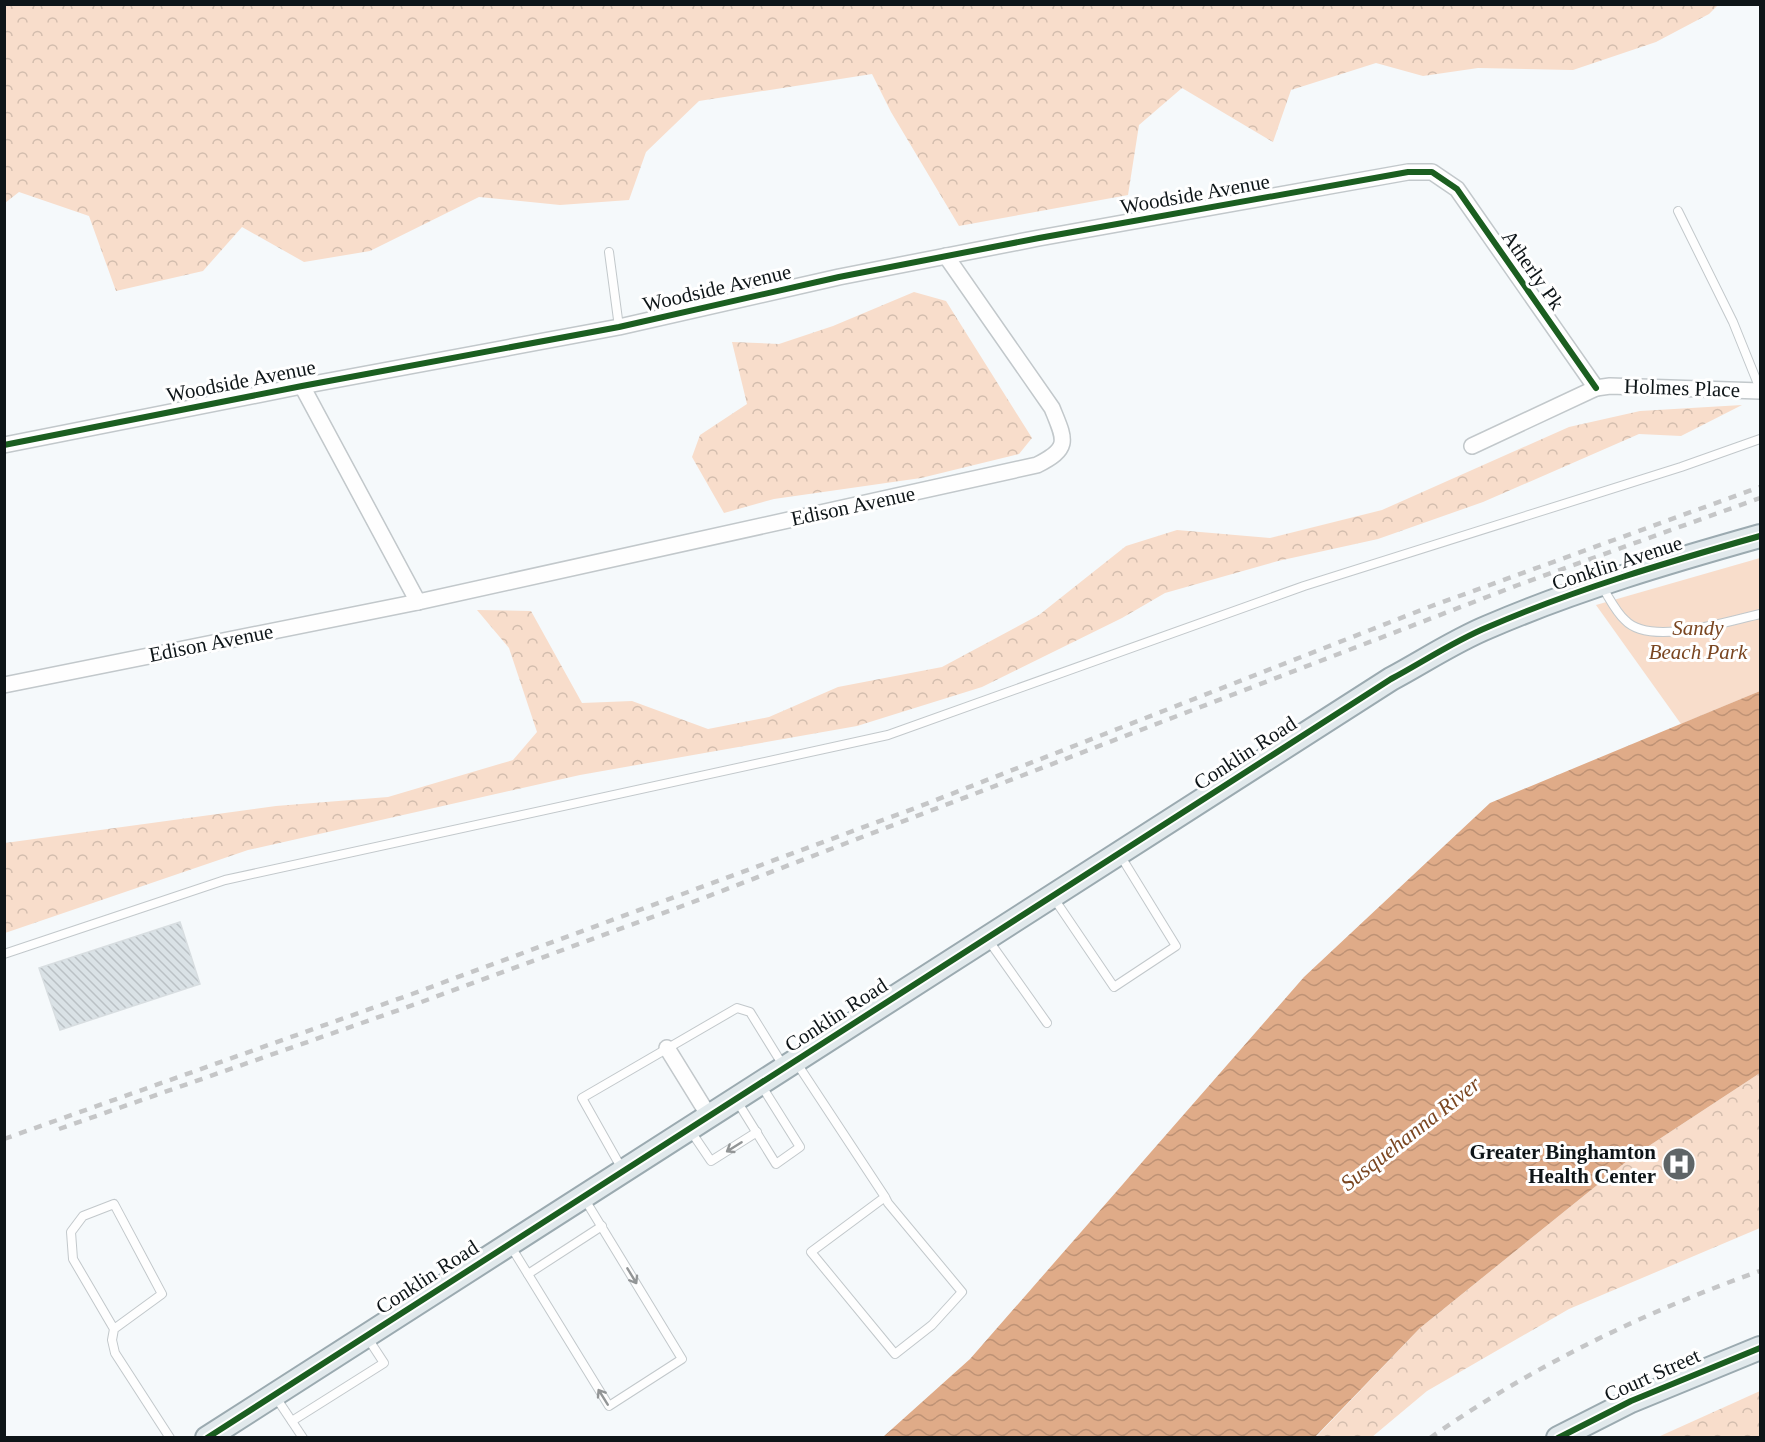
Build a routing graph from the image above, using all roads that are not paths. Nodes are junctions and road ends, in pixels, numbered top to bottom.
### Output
1 (1438, 175) joint
2 (1678, 211) dead end
3 (609, 252) dead end
4 (946, 256) junction
5 (618, 327) junction
6 (302, 386) junction
7 (1596, 388) junction
8 (1761, 390) edge
9 (1761, 439) edge
10 (4, 445) edge
11 (1472, 446) dead end
12 (1761, 536) edge
13 (1600, 584) junction
14 (417, 602) junction
15 (1761, 614) edge
16 (1487, 627) joint
17 (4, 685) edge
18 (1120, 854) junction
19 (1053, 896) junction
20 (987, 938) junction
21 (4, 954) edge
22 (1047, 1023) dead end
23 (667, 1048) junction
24 (790, 1064) junction
25 (760, 1084) junction
26 (736, 1099) junction
27 (709, 1116) junction
28 (689, 1129) junction
29 (757, 1132) junction
30 (623, 1171) junction
31 (584, 1197) junction
32 (885, 1197) junction
33 (602, 1226) junction
34 (509, 1244) junction
35 (528, 1274) junction
36 (114, 1329) junction
37 (366, 1336) junction
38 (1761, 1348) edge
39 (274, 1395) junction
40 (292, 1421) junction
41 (170, 1437) edge
42 (207, 1437) edge
43 (303, 1437) edge
44 (1558, 1437) edge

1 - 4 street, Woodside Avenue
1 - 7 street, Atherly Pk
2 - 8 lane
3 - 5 lane
4 - 5 street, Woodside Avenue
4 - 14 street, Edison Avenue
5 - 6 street, Woodside Avenue
6 - 10 street, Woodside Avenue
6 - 14 street
7 - 8 street, Holmes Place
7 - 11 street, Holmes Place
9 - 21 lane
12 - 13 main road, Conklin Avenue
13 - 15 lane
13 - 16 main road, Conklin Avenue
14 - 17 street, Edison Avenue
16 - 18 main road, Conklin Road
18 - 19 main road, Conklin Road
18 - 19 lane
19 - 20 main road, Conklin Road
20 - 22 lane
20 - 24 main road, Conklin Road
23 - 24 lane
23 - 27 street
23 - 30 lane
24 - 25 main road, Conklin Road
24 - 32 lane
25 - 26 main road, Conklin Road
25 - 29 lane
26 - 27 main road, Conklin Road
26 - 29 lane
27 - 28 main road, Conklin Road
29 -> 28 lane
28 - 30 main road, Conklin Road
30 - 31 main road, Conklin Road
31 - 33 lane
31 - 34 main road, Conklin Road
32 - 32 lane
33 - 35 lane
33 -> 35 lane
34 - 35 lane
34 - 37 main road, Conklin Road
36 - 36 lane
36 - 41 lane
37 - 39 main road, Conklin Road
37 - 40 lane
38 - 44 main road, Court Street
39 - 40 lane
39 - 42 main road, Conklin Road
40 - 43 lane

